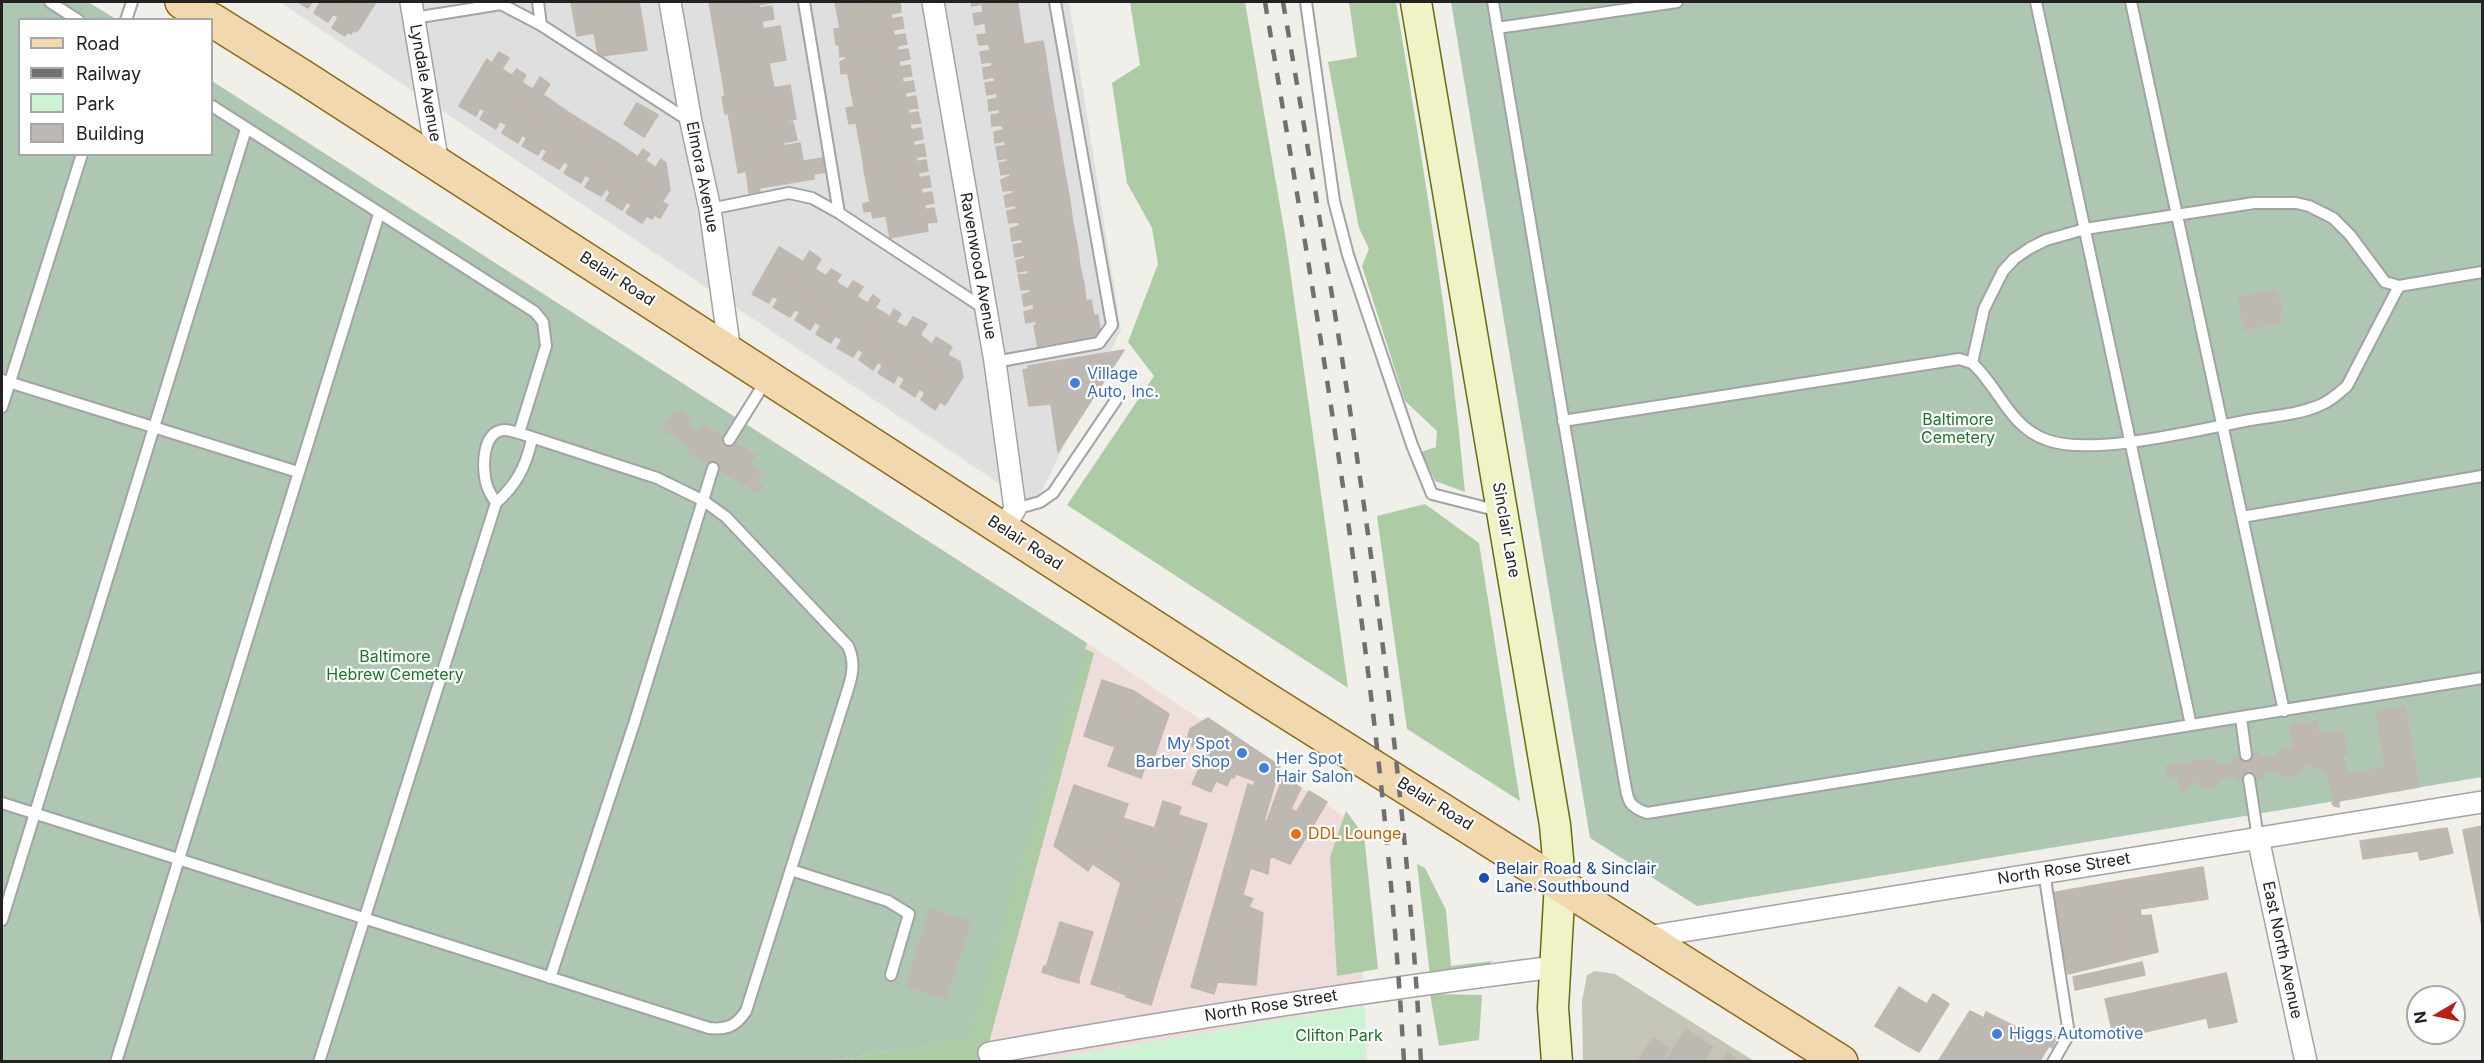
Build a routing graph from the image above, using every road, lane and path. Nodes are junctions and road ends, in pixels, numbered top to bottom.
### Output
1 (50, 2) edge
2 (132, 2) edge
3 (182, 2) edge
4 (538, 2) edge
5 (670, 2) edge
6 (804, 2) edge
7 (933, 2) edge
8 (1055, 2) edge
9 (1306, 2) edge
10 (1416, 2) edge
11 (1492, 2) edge
12 (1677, 2) edge
13 (2036, 2) edge
14 (2131, 2) edge
15 (412, 10) edge
16 (75, 18) edge
17 (127, 18) edge
18 (208, 18) edge
19 (213, 21) edge
20 (541, 25) junction
21 (1497, 28) junction
22 (213, 107) edge
23 (691, 122) junction
24 (246, 129) junction
25 (81, 156) edge
26 (438, 164) junction
27 (710, 209) junction
28 (839, 213) junction
29 (2176, 213) junction
30 (378, 214) junction
31 (2085, 229) junction
32 (2482, 272) edge
33 (2399, 286) junction
34 (986, 309) junction
35 (730, 352) junction
36 (995, 362) junction
37 (1972, 363) junction
38 (768, 376) junction
39 (5, 381) edge
40 (1116, 400) dead end
41 (2, 407) edge
42 (1563, 421) junction
43 (2223, 426) junction
44 (154, 428) junction
45 (519, 433) junction
46 (532, 439) junction
47 (729, 440) dead end
48 (2130, 441) junction
49 (713, 468) dead end
50 (298, 472) junction
51 (2482, 476) edge
52 (704, 501) junction
53 (496, 503) junction
54 (1502, 512) junction
55 (2242, 517) junction
56 (1009, 519) junction
57 (2482, 678) edge
58 (2284, 711) junction
59 (2241, 718) junction
60 (2191, 725) junction
61 (2246, 755) dead end
62 (2249, 779) dead end
63 (2, 802) edge
64 (2482, 802) edge
65 (34, 813) junction
66 (2258, 838) junction
67 (178, 860) junction
68 (791, 870) junction
69 (2044, 872) junction
70 (1560, 882) junction
71 (364, 919) junction
72 (2, 920) edge
73 (1646, 937) junction
74 (1554, 967) junction
75 (891, 975) dead end
76 (550, 978) junction
77 (989, 1053) dead end
78 (116, 1062) edge
79 (319, 1062) edge
80 (1557, 1062) edge
81 (1842, 1062) edge
82 (2053, 1062) edge
83 (2306, 1062) edge

1 - 16 lane
2 - 17 lane
3 - 18 main road, Belair Road
4 - 20 lane
5 - 23 street, Elmora Avenue
6 - 28 lane
7 - 34 street, Ravenwood Avenue
8 - 36 lane
9 - 54 lane
10 - 54 main road, Sinclair Lane
11 - 21 lane
12 - 21 lane
13 - 31 lane
14 - 29 lane
15 - 20 lane
15 - 26 street, Lyndale Avenue
19 - 26 main road, Belair Road
20 - 23 lane
21 - 42 lane
22 - 24 lane
23 - 27 street, Elmora Avenue
24 - 30 lane
24 - 44 lane
25 - 39 lane
26 - 35 main road, Belair Road
27 - 28 lane
27 - 35 street, Elmora Avenue
28 - 34 lane
29 - 31 lane
29 - 33 lane
29 - 43 lane
30 - 45 lane
30 - 50 lane
31 - 37 lane
31 - 48 lane
32 - 33 lane
33 - 43 lane
34 - 36 street, Ravenwood Avenue
35 - 38 main road, Belair Road
36 - 56 street, Ravenwood Avenue
37 - 42 lane
37 - 48 lane
38 - 47 lane
38 - 56 main road, Belair Road
39 - 41 lane
39 - 44 lane
40 - 56 lane
42 - 60 lane
43 - 48 lane
43 - 55 lane
44 - 50 lane
44 - 65 lane
45 - 46 lane
45 - 53 lane
46 - 52 lane
46 - 53 lane
48 - 60 lane
49 - 52 lane
50 - 67 lane
51 - 55 lane
52 - 68 lane
52 - 76 lane
53 - 71 lane
54 - 70 main road, Sinclair Lane
55 - 58 lane
56 - 70 main road, Belair Road
57 - 58 lane
58 - 59 lane
59 - 60 lane
59 - 61 lane
62 - 66 lane
63 - 65 lane
64 - 66 street, North Rose Street
65 - 67 lane
65 - 72 lane
66 - 69 street, North Rose Street
66 - 83 street, East North Avenue
67 - 71 lane
67 - 78 lane
68 - 75 lane
68 - 76 lane
69 - 73 street, North Rose Street
69 - 82 lane
70 - 73 main road, Belair Road
70 - 74 main road, Sinclair Lane
71 - 76 lane
71 - 79 lane
73 - 81 main road, Belair Road
74 - 77 street, North Rose Street
74 - 80 main road, Sinclair Lane

